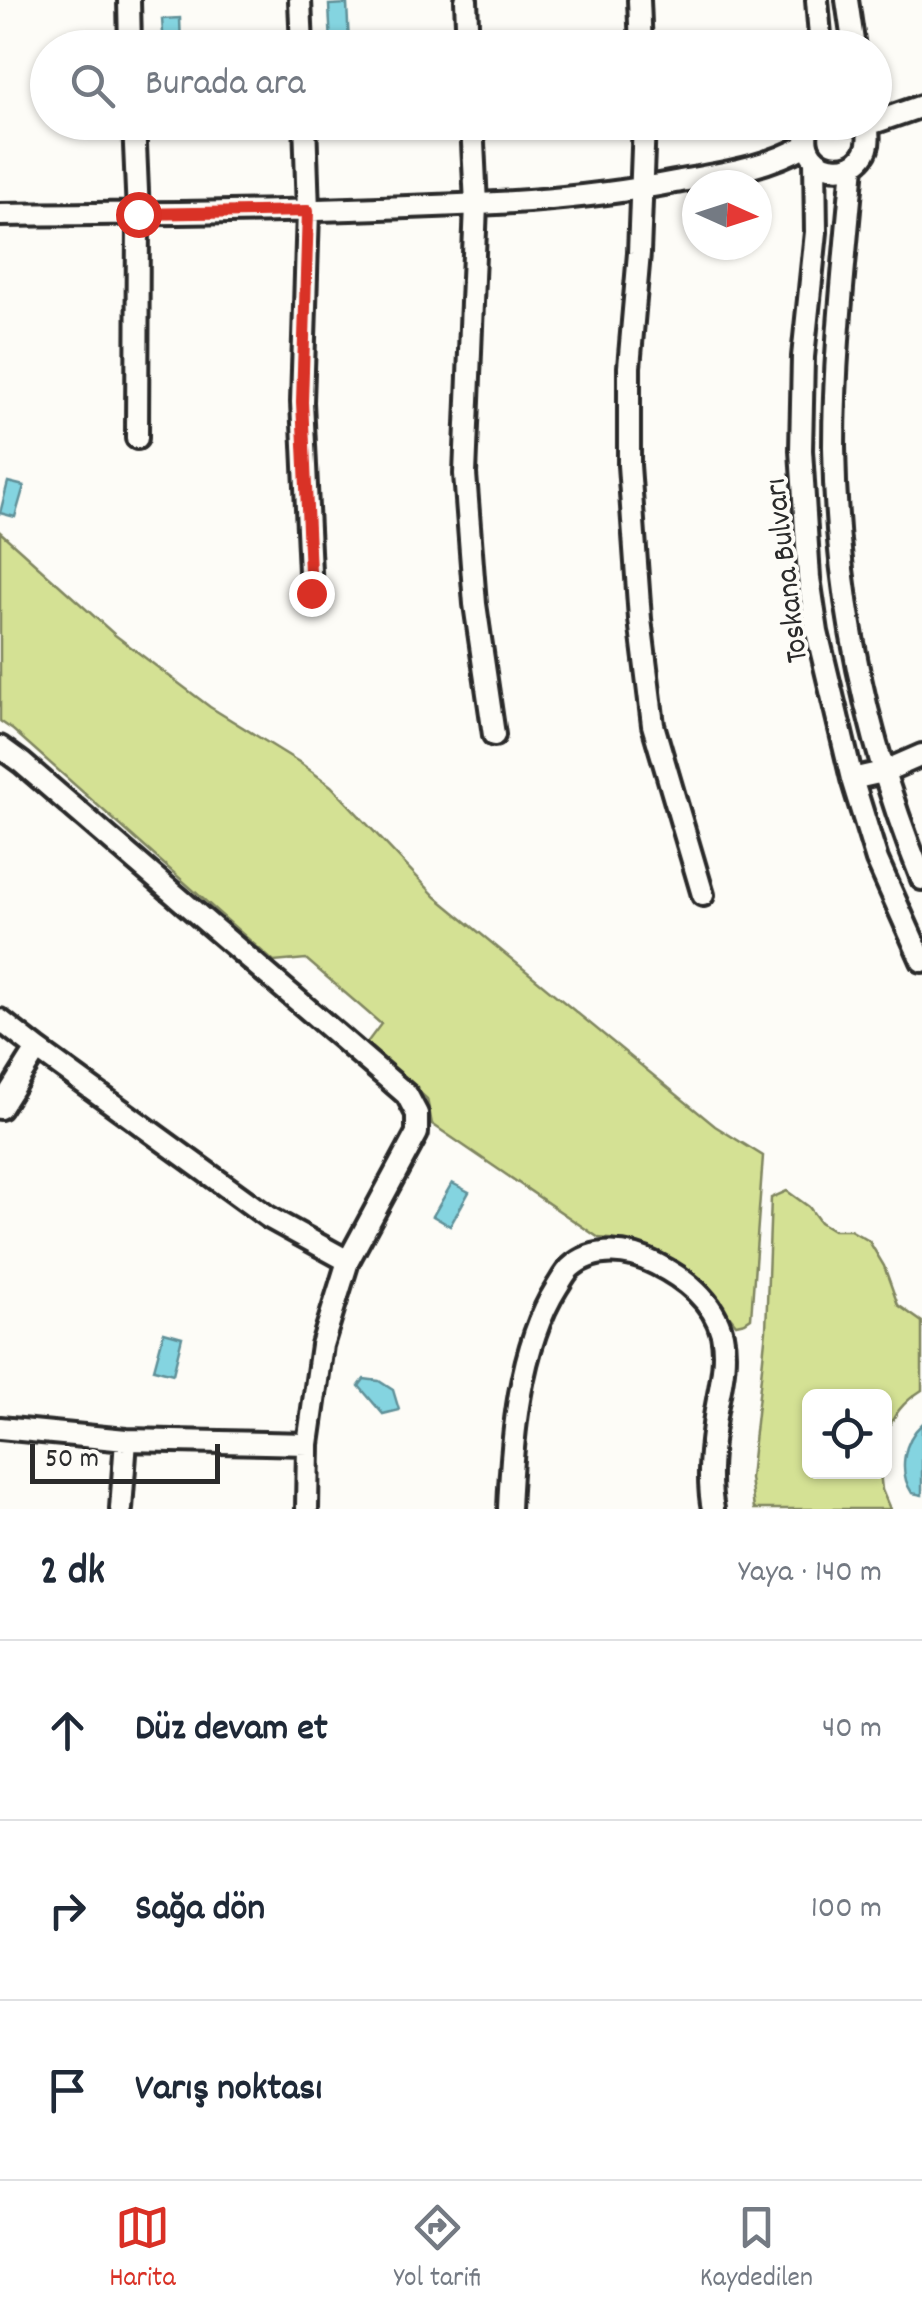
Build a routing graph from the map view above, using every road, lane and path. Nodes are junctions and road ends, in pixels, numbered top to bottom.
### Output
1 (130, 0) edge
2 (300, 0) edge
3 (466, 0) edge
4 (639, 0) edge
5 (817, 0) edge
6 (847, 0) edge
7 (130, 30) edge
8 (301, 30) edge
9 (467, 30) edge
10 (640, 30) edge
11 (820, 30) edge
12 (851, 30) edge
13 (922, 106) edge
14 (892, 116) edge
15 (135, 140) edge
16 (305, 140) edge
17 (473, 140) edge
18 (643, 140) edge
19 (808, 140) edge
20 (869, 140) edge
21 (810, 152) junction
22 (853, 165) junction
23 (642, 188) junction
24 (476, 205) junction
25 (308, 211) junction
26 (138, 214) junction
27 (0, 215) edge
28 (137, 438) dead end
29 (311, 593) dead end
30 (494, 735) dead end
31 (0, 747) edge
32 (922, 756) edge
33 (883, 772) junction
34 (852, 779) junction
35 (922, 879) edge
36 (702, 895) dead end
37 (922, 961) edge
38 (0, 1020) edge
39 (37, 1050) junction
40 (0, 1108) edge
41 (348, 1261) junction
42 (0, 1428) edge
43 (126, 1440) junction
44 (308, 1444) junction
45 (121, 1509) edge
46 (308, 1509) edge
47 (509, 1509) edge
48 (713, 1509) edge

1 - 7 street
2 - 8 street
3 - 9 street
4 - 10 street
5 - 11 street
6 - 12 street
13 - 14 street
15 - 26 street
16 - 25 street
17 - 24 street
18 - 23 street
19 - 21 street, Toskana Bulvarı
20 - 22 street, Toskana Bulvarı
21 - 22 street
21 - 23 street
21 - 34 street, Toskana Bulvarı
22 - 33 street, Toskana Bulvarı
23 - 24 street
23 - 36 street
24 - 25 street
24 - 30 street
25 - 26 street
25 - 29 street
26 - 27 street
26 - 28 street
31 - 41 street
32 - 33 street
33 - 34 street
33 - 35 street, Toskana Bulvarı
34 - 37 street, Toskana Bulvarı
38 - 39 street
39 - 40 street
39 - 41 street
41 - 44 street
42 - 43 street
43 - 44 street
43 - 45 street
44 - 46 street
47 - 48 street

